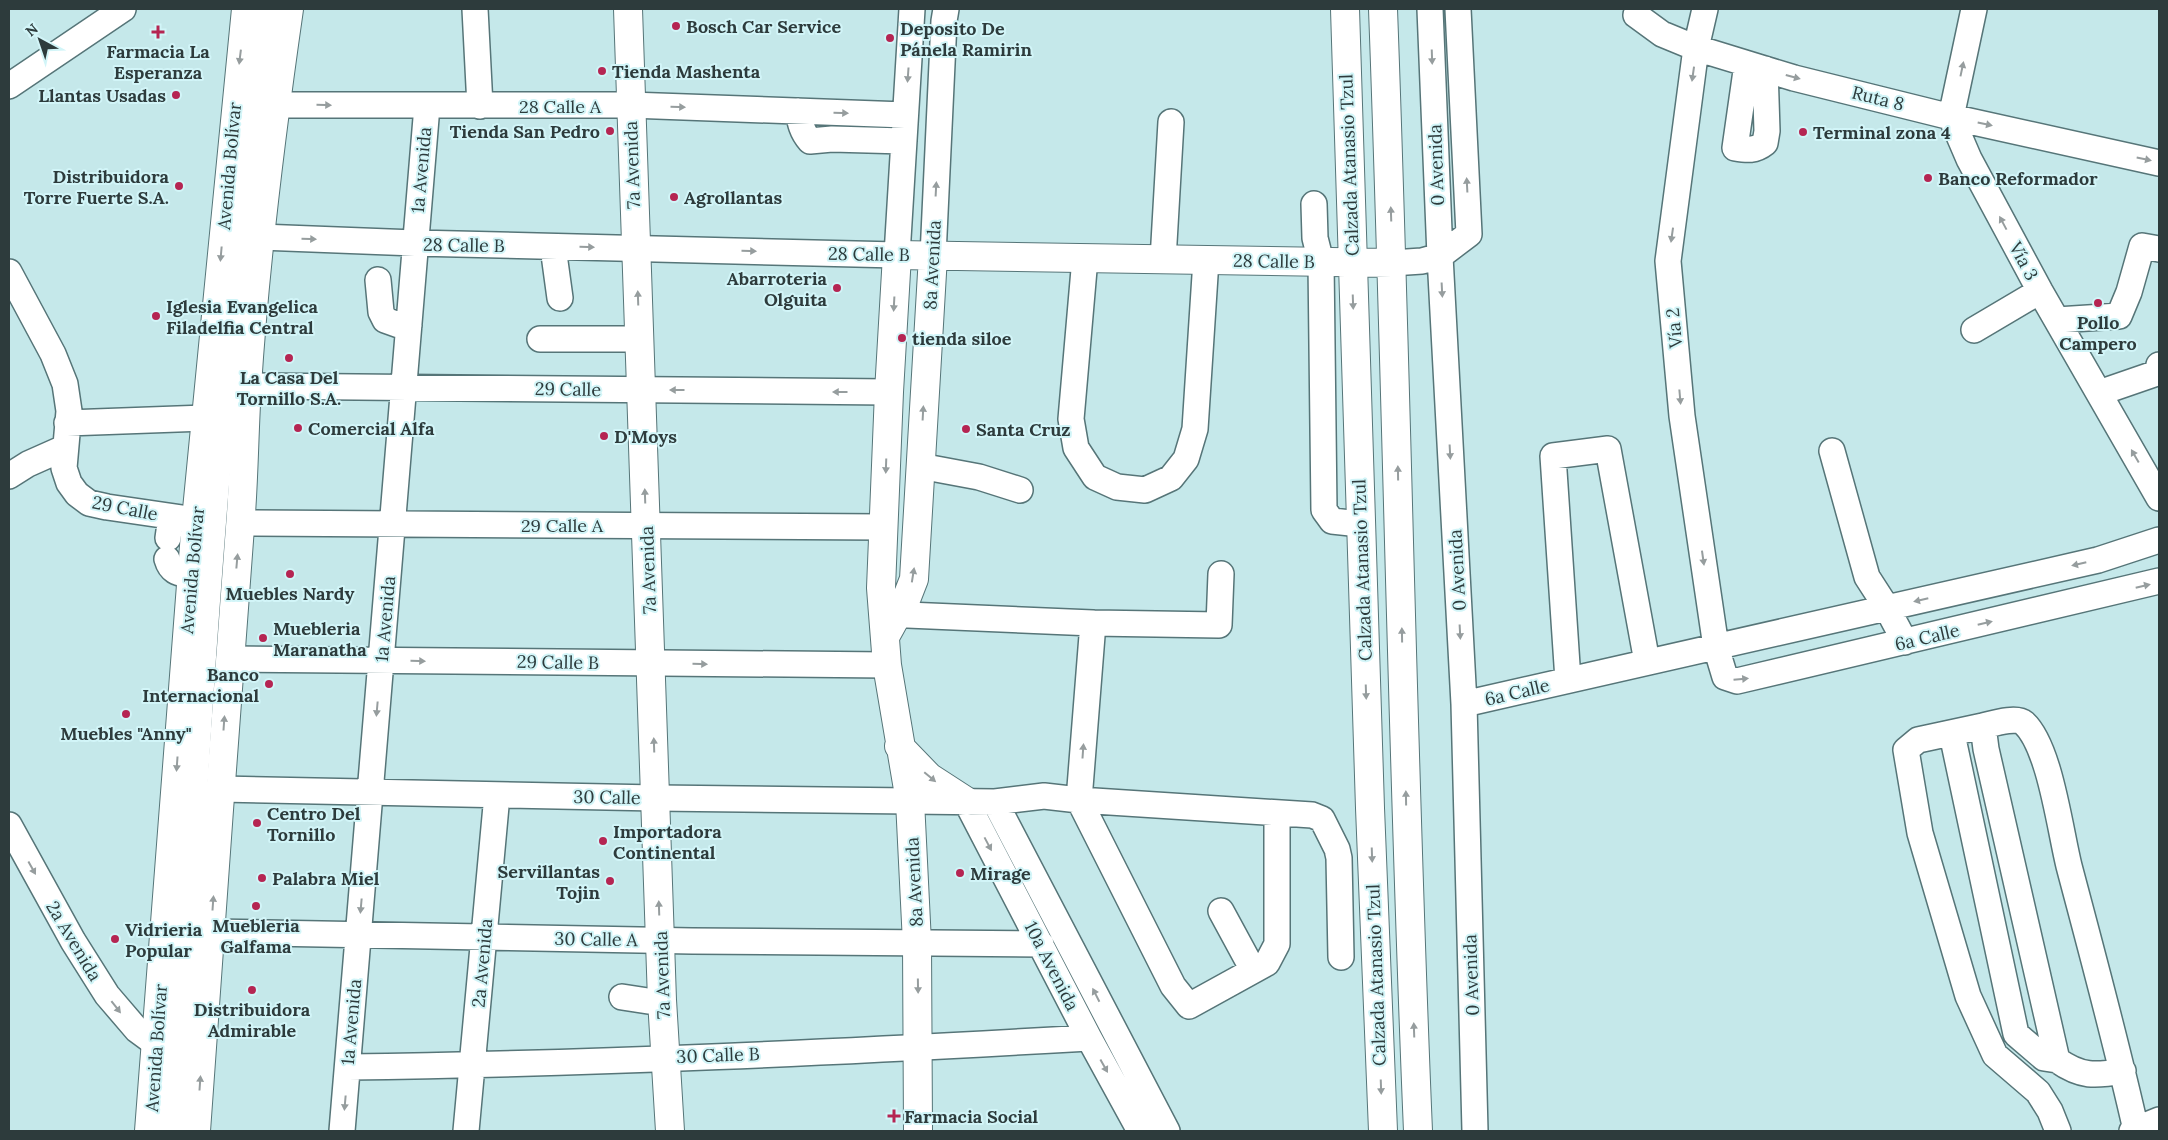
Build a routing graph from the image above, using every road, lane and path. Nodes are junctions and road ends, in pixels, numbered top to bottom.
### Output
1 (123, 9) edge
2 (246, 9) edge
3 (269, 9) edge
4 (288, 9) edge
5 (475, 9) edge
6 (628, 9) edge
7 (912, 9) edge
8 (946, 9) edge
9 (1345, 9) edge
10 (1383, 9) edge
11 (1430, 9) edge
12 (1458, 9) edge
13 (1705, 9) edge
14 (1974, 9) edge
15 (1636, 15) dead end
16 (1696, 48) junction
17 (9, 86) edge
18 (275, 105) junction
19 (630, 105) junction
20 (426, 106) junction
21 (480, 106) junction
22 (798, 111) junction
23 (905, 115) junction
24 (1951, 116) junction
25 (1172, 122) dead end
26 (904, 141) junction
27 (2159, 163) edge
28 (1314, 204) dead end
29 (1469, 234) joint
30 (260, 238) junction
31 (415, 243) junction
32 (553, 247) junction
33 (636, 248) junction
34 (2159, 249) edge
35 (897, 255) junction
36 (934, 256) junction
37 (1440, 256) junction
38 (1085, 258) junction
39 (1163, 260) junction
40 (1206, 260) junction
41 (1321, 262) junction
42 (1352, 262) junction
43 (1392, 263) junction
44 (9, 272) edge
45 (378, 280) dead end
46 (2040, 291) junction
47 (560, 298) dead end
48 (2056, 320) junction
49 (409, 325) junction
50 (1974, 330) dead end
51 (640, 346) junction
52 (542, 347) dead end
53 (2159, 365) edge
54 (247, 386) junction
55 (404, 388) junction
56 (642, 390) junction
57 (888, 392) junction
58 (2099, 393) junction
59 (205, 418) junction
60 (67, 423) junction
61 (64, 448) junction
62 (1832, 450) dead end
63 (920, 466) junction
64 (9, 476) edge
65 (1020, 490) dead end
66 (2159, 498) edge
67 (240, 523) junction
68 (392, 524) junction
69 (1360, 524) junction
70 (646, 526) junction
71 (883, 527) junction
72 (175, 533) junction
73 (2159, 540) edge
74 (1221, 574) dead end
75 (192, 576) junction
76 (2159, 581) edge
77 (1887, 608) junction
78 (889, 621) junction
79 (1093, 623) junction
80 (1904, 642) junction
81 (1716, 647) junction
82 (229, 659) junction
83 (381, 661) junction
84 (1647, 662) junction
85 (651, 663) junction
86 (887, 666) junction
87 (1568, 680) junction
88 (1464, 704) junction
89 (1984, 726) junction
90 (1952, 734) junction
91 (899, 746) junction
92 (220, 789) junction
93 (370, 793) junction
94 (497, 795) junction
95 (656, 798) junction
96 (1079, 800) junction
97 (910, 801) junction
98 (966, 801) junction
99 (995, 802) junction
100 (1277, 813) junction
101 (9, 825) edge
102 (1221, 911) dead end
103 (211, 932) junction
104 (358, 935) junction
105 (484, 938) junction
106 (661, 940) junction
107 (917, 943) junction
108 (1041, 944) junction
109 (1341, 957) dead end
110 (1253, 970) junction
111 (622, 997) dead end
112 (662, 1000) junction
113 (1089, 1038) junction
114 (156, 1044) junction
115 (918, 1048) junction
116 (665, 1058) junction
117 (2057, 1060) junction
118 (472, 1066) junction
119 (348, 1067) junction
120 (2123, 1072) junction
121 (2159, 1120) edge
122 (2134, 1130) edge
123 (149, 1131) edge
124 (174, 1131) edge
125 (196, 1131) edge
126 (342, 1131) edge
127 (466, 1131) edge
128 (670, 1131) edge
129 (918, 1131) edge
130 (1140, 1131) edge
131 (1167, 1131) edge
132 (1383, 1131) edge
133 (1418, 1131) edge
134 (1475, 1131) edge
135 (2058, 1131) edge

1 - 17 street
2 -> 59 main road, Avenida Bolívar
3 - 124 street
4 - 18 main road
5 - 21 street
6 - 19 main road, 7a Avenida
7 -> 23 street, 8a Avenida
36 -> 8 street, 8a Avenida
9 - 42 main road, Calzada Atanasio Tzul
43 -> 10 main road, Calzada Atanasio Tzul
11 -> 37 street, 0 Avenida
29 -> 12 street, 0 Avenida
13 - 16 street, Vía 2
24 -> 14 street
15 - 16 street, Ruta 8
16 -> 24 street, Ruta 8
16 -> 81 street, Vía 2
18 -> 20 street, 28 Calle A
18 - 30 main road
19 - 21 street, 28 Calle A
19 -> 22 street, 28 Calle A
19 - 33 main road, 7a Avenida
20 - 21 street, 28 Calle A
20 - 31 street, 1a Avenida
22 -> 23 street, 28 Calle A
22 - 26 street
23 - 26 street, 8a Avenida
24 -> 27 street, Ruta 8
46 -> 24 street, Vía 3
25 - 39 street
26 - 35 street, 8a Avenida
28 - 41 street
29 - 37 street, 28 Calle B
30 -> 31 street, 28 Calle B
30 - 54 main road
31 - 32 street, 28 Calle B
31 - 49 street, 1a Avenida
32 -> 33 street, 28 Calle B
32 - 47 street
33 -> 35 street, 28 Calle B
51 -> 33 main road, 7a Avenida
34 - 48 street
35 - 36 main road, 28 Calle B
35 -> 57 main road, 8a Avenida
36 - 38 main road, 28 Calle B
63 -> 36 main road, 8a Avenida
37 - 43 street, 28 Calle B
37 -> 88 street, 0 Avenida
38 - 39 main road, 28 Calle B
38 - 40 street
39 - 40 main road, 28 Calle B
40 - 41 main road, 28 Calle B
41 - 42 main road, 28 Calle B
41 - 69 street
42 - 43 main road, 28 Calle B
42 -> 69 main road, Calzada Atanasio Tzul
133 -> 43 main road, Calzada Atanasio Tzul
44 - 60 street
45 - 49 street
46 - 48 street, Vía 3
46 - 50 street
48 - 58 street, Vía 3
49 - 55 street, 1a Avenida
51 - 52 street
51 - 56 main road, 7a Avenida
53 - 58 street
54 - 55 street, 29 Calle
54 - 67 main road
55 - 56 street, 29 Calle
55 - 68 street, 1a Avenida
57 -> 56 street, 29 Calle
70 -> 56 main road, 7a Avenida
57 -> 71 main road, 8a Avenida
66 -> 58 street, Vía 3
59 - 60 street
59 - 72 main road, Avenida Bolívar
60 - 61 street
61 - 64 street
61 - 72 street, 29 Calle
62 - 77 street
63 - 65 street
78 -> 63 main road, 8a Avenida
67 - 68 street, 29 Calle A
82 -> 67 main road
68 - 70 street, 29 Calle A
68 - 83 street, 1a Avenida
69 -> 132 main road, Calzada Atanasio Tzul
70 - 71 street, 29 Calle A
70 - 85 main road, 7a Avenida
71 - 78 main road, 8a Avenida
72 - 75 main road, Avenida Bolívar
72 - 75 street
73 -> 77 street, 6a Calle
74 - 79 street
75 -> 114 main road, Avenida Bolívar
80 -> 76 street, 6a Calle
77 - 80 street
77 - 81 street, 6a Calle
78 - 79 street
78 - 86 main road, 8a Avenida
96 -> 79 street
81 -> 80 street, 6a Calle
81 - 84 street, 6a Calle
82 - 83 street, 29 Calle B
92 -> 82 main road
83 -> 85 street, 29 Calle B
83 -> 93 street, 1a Avenida
84 - 87 street, 6a Calle
84 - 87 street
85 -> 86 street, 29 Calle B
95 -> 85 main road, 7a Avenida
86 - 91 main road, 8a Avenida
87 - 88 street, 6a Calle
88 - 134 street, 0 Avenida
89 - 90 street
89 - 117 street
89 - 120 street
90 - 117 street
90 - 135 street
91 - 97 main road, 8a Avenida
91 -> 98 main road
92 - 93 street, 30 Calle
103 -> 92 main road
93 - 94 street, 30 Calle
93 -> 104 street, 1a Avenida
94 - 95 street, 30 Calle
94 - 105 street, 2a Avenida
95 - 97 street, 30 Calle
106 -> 95 main road, 7a Avenida
96 - 99 street, 30 Calle
96 - 100 street, 30 Calle
96 - 110 street
97 - 98 street, 30 Calle
97 - 107 main road, 8a Avenida
98 - 99 street, 30 Calle
98 -> 108 street, 10a Avenida
131 -> 99 street, 10a Avenida
100 - 109 street, 30 Calle
100 - 110 street
101 -> 114 street, 2a Avenida
102 - 110 street
103 - 104 street, 30 Calle A
125 -> 103 main road
104 - 105 street, 30 Calle A
104 - 119 street, 1a Avenida
105 - 106 street, 30 Calle A
105 - 118 street, 2a Avenida
106 - 107 street, 30 Calle A
106 - 112 main road, 7a Avenida
107 - 108 street, 30 Calle A
107 -> 115 main road, 8a Avenida
108 - 113 street, 10a Avenida
111 - 112 street
112 - 116 main road, 7a Avenida
113 - 115 street, 30 Calle B
113 -> 130 street, 10a Avenida
114 - 123 main road, Avenida Bolívar
115 - 116 street, 30 Calle B
115 - 129 main road, 8a Avenida
116 - 118 street, 30 Calle B
116 - 128 main road, 7a Avenida
117 - 120 street
118 - 119 street, 30 Calle B
118 - 127 street, 2a Avenida
119 -> 126 street, 1a Avenida
120 - 122 street
121 - 122 street

